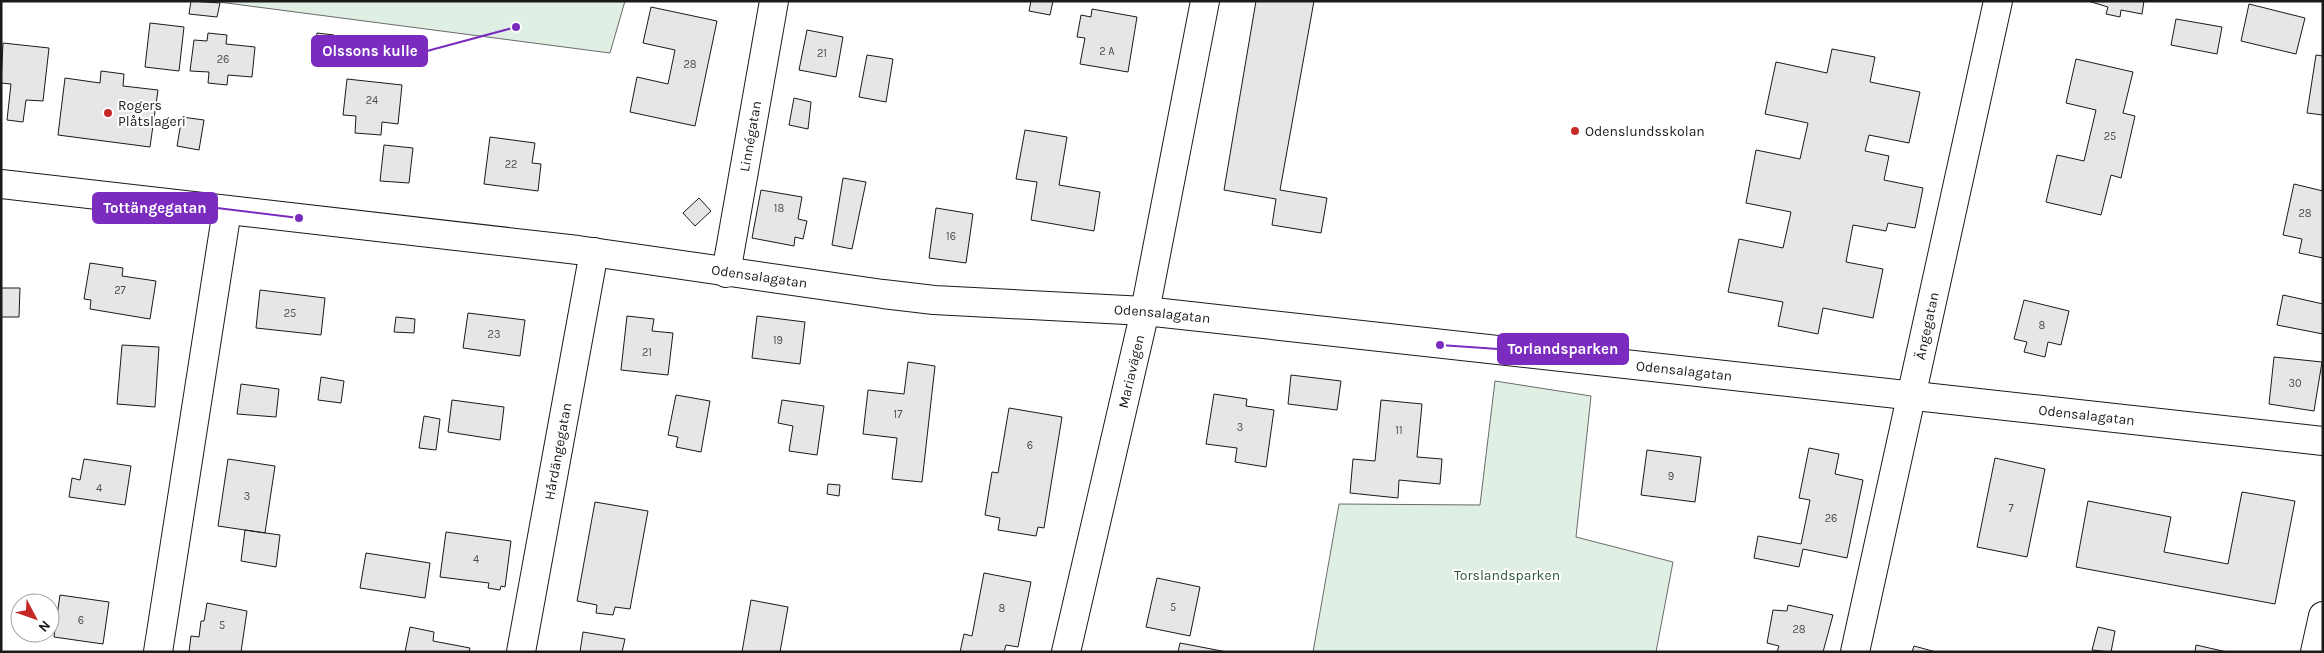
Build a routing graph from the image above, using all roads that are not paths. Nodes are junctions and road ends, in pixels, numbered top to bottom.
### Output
1 (774, 1) edge
2 (1205, 1) edge
3 (1998, 1) edge
4 (1, 184) edge
5 (226, 210) junction
6 (594, 252) junction
7 (726, 272) junction
8 (1145, 311) junction
9 (1912, 395) junction
10 (2323, 441) edge
11 (2323, 616) edge
12 (158, 652) edge
13 (521, 652) edge
14 (1066, 652) edge
15 (1855, 652) edge
16 (2315, 652) edge

1 - 7 street, Linnégatan
2 - 8 street, Mariavägen
3 - 9 street, Ängegatan
4 - 5 street, Odensalagatan
5 - 6 street, Odensalagatan
5 - 12 street
6 - 7 street, Odensalagatan
6 - 13 street, Hårdängegatan
7 - 8 street, Odensalagatan
8 - 9 street, Odensalagatan
8 - 14 street, Mariavägen
9 - 10 street, Odensalagatan
9 - 15 street, Ängegatan
11 - 16 street

